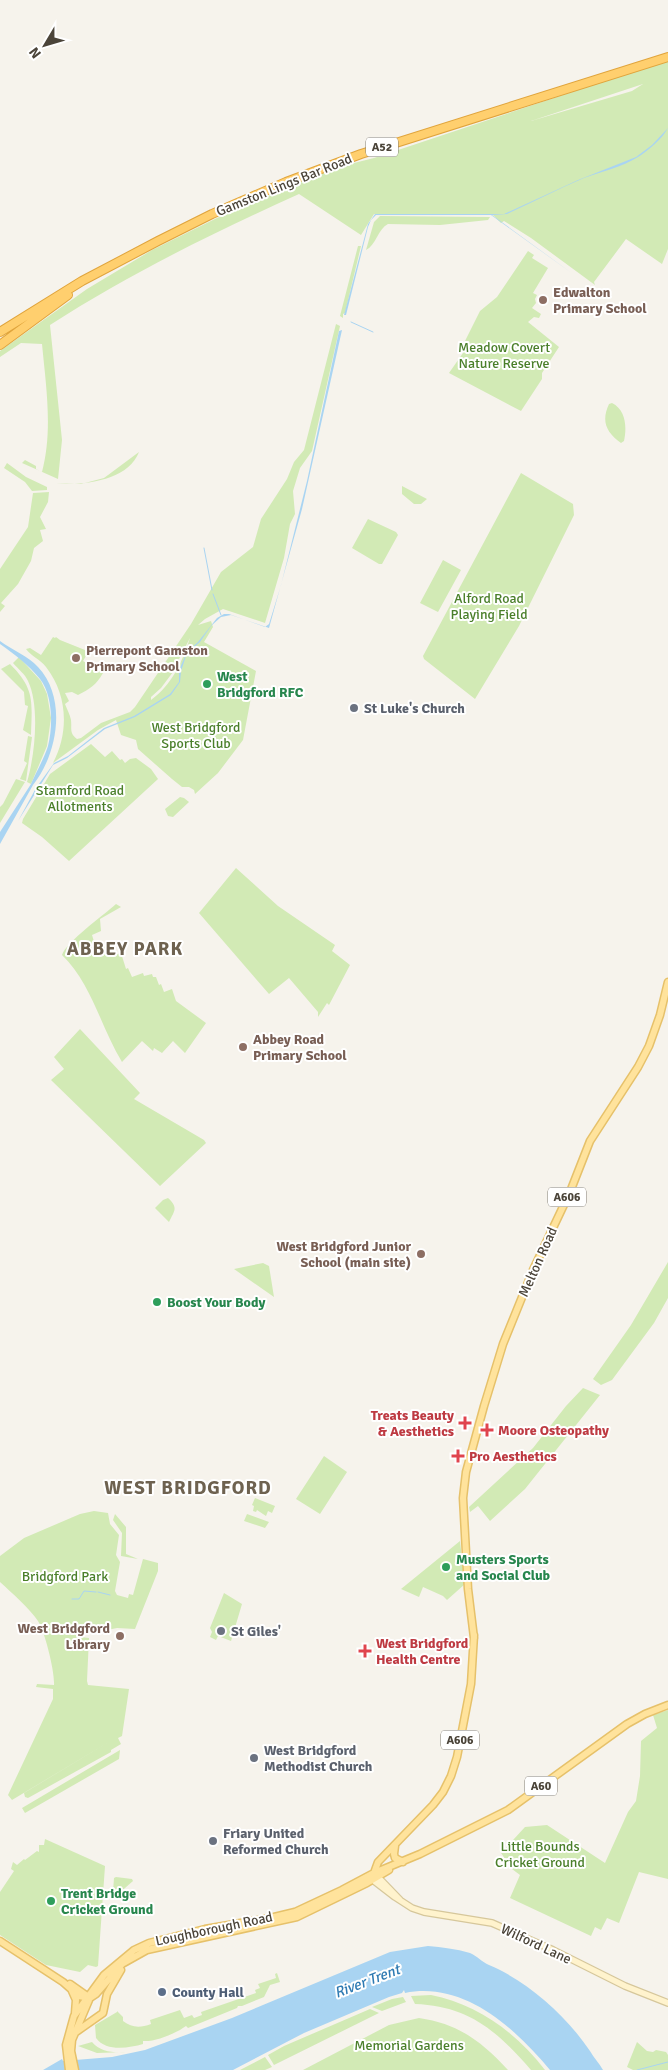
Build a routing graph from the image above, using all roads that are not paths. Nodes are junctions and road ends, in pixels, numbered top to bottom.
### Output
1 (668, 57) edge
2 (109, 268) junction
3 (0, 332) edge
4 (0, 347) edge
5 (668, 982) edge
6 (668, 1706) edge
7 (395, 1845) junction
8 (410, 1859) junction
9 (378, 1862) junction
10 (403, 1862) junction
11 (377, 1875) junction
12 (357, 1882) junction
13 (0, 1941) edge
14 (127, 1961) junction
15 (63, 1982) junction
16 (69, 1988) junction
17 (85, 1997) junction
18 (668, 2003) edge
19 (74, 2016) junction
20 (75, 2033) junction
21 (68, 2050) junction
22 (68, 2070) edge
23 (75, 2070) edge

1 - 2 highway, Gamston Lings Bar Road / A52
2 - 3 highway, Gamston Lings Bar Road / A52
2 - 4 highway, Gamston Lings Bar Road / A52
5 - 7 main road, Melton Road / A606
6 - 8 main road, Loughborough Road / A60
7 - 9 main road, Melton Road / A606
7 - 10 main road
7 - 11 main road, Melton Road / A606
8 - 10 main road, Loughborough Road / A60
8 - 11 main road, Loughborough Road / A60
9 - 11 main road, Melton Road / A606
9 - 12 main road, Loughborough Road / A60
10 - 11 main road, Loughborough Road / A60
11 - 12 main road, Loughborough Road / A60
11 - 14 main road, Loughborough Road / A60
11 - 18 main road, Wilford Lane
12 - 17 main road, Loughborough Road / A60
13 - 15 main road
14 - 17 main road, Loughborough Road
14 - 20 main road
15 - 16 main road
15 - 17 main road
16 - 17 main road
16 - 19 main road
17 - 19 main road, A60
17 - 20 main road
19 - 21 main road
20 - 21 main road
21 - 22 main road
21 - 23 main road

